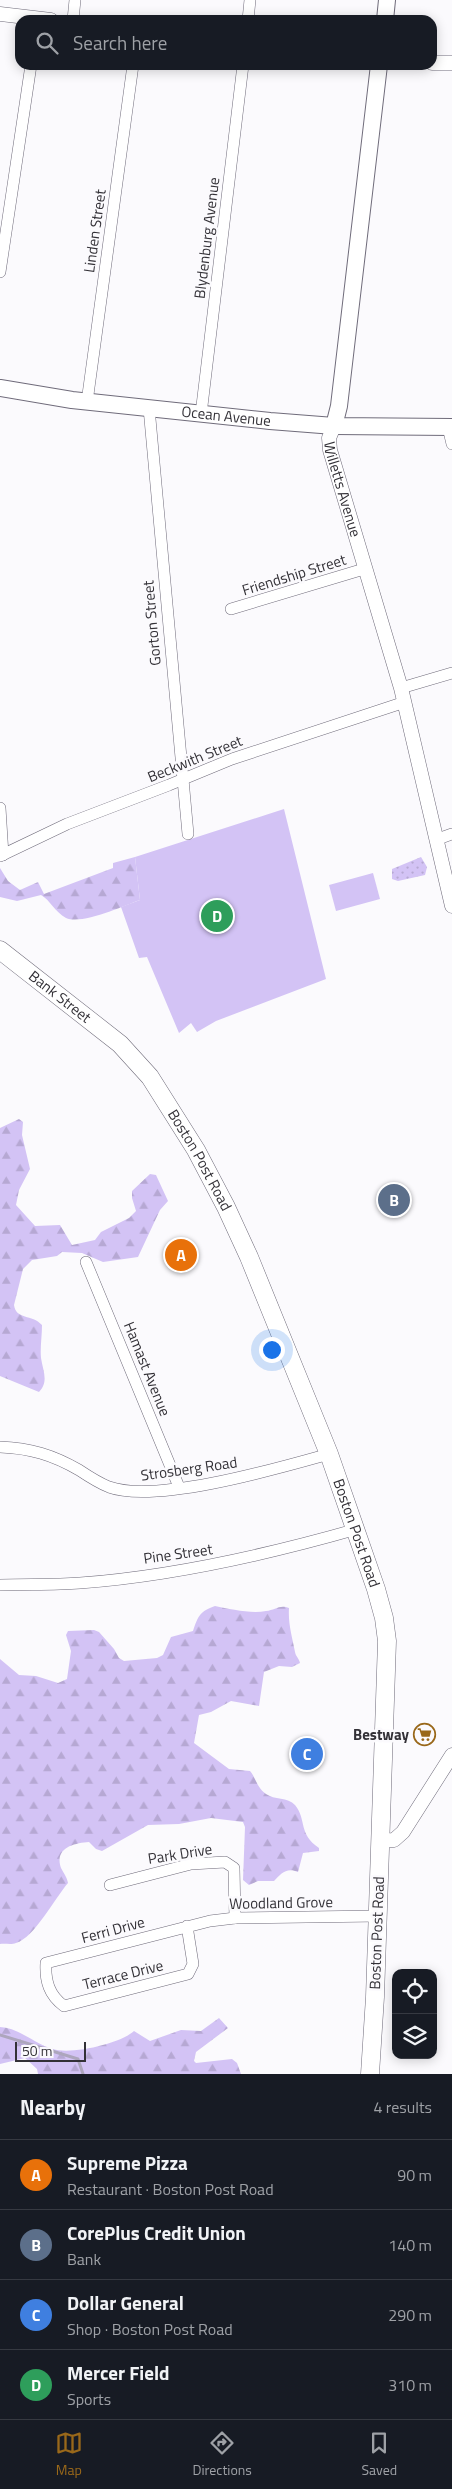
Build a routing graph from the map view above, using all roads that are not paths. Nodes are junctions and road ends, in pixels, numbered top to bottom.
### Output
1 (75, 0) edge
2 (250, 0) edge
3 (387, 0) edge
4 (0, 14) edge
5 (74, 15) edge
6 (248, 15) edge
7 (386, 15) edge
8 (15, 16) edge
9 (437, 63) edge
10 (452, 63) edge
11 (30, 70) edge
12 (132, 70) edge
13 (242, 70) edge
14 (378, 70) edge
15 (0, 272) edge
16 (0, 388) edge
17 (87, 402) junction
18 (149, 408) junction
19 (202, 414) junction
20 (334, 426) junction
21 (450, 427) edge
22 (452, 444) edge
23 (364, 569) junction
24 (231, 609) dead end
25 (452, 673) edge
26 (401, 688) junction
27 (405, 702) junction
28 (184, 778) junction
29 (0, 808) edge
30 (188, 834) dead end
31 (452, 834) edge
32 (438, 838) junction
33 (1, 855) edge
34 (452, 906) edge
35 (0, 950) edge
36 (120, 1044) joint
37 (86, 1262) dead end
38 (0, 1448) edge
39 (329, 1454) junction
40 (179, 1487) junction
41 (357, 1529) junction
42 (0, 1585) edge
43 (452, 1755) edge
44 (381, 1841) junction
45 (110, 1885) dead end
46 (377, 1916) junction
47 (235, 1918) junction
48 (187, 1926) junction
49 (46, 1963) joint
50 (370, 2074) edge

1 - 5 street
2 - 6 street
3 - 7 main road
4 - 8 street
9 - 10 street
11 - 15 street
12 - 17 street, Linden Street
13 - 19 street, Blydenburg Avenue
14 - 20 main road, Willetts Avenue
16 - 17 main road, Ocean Avenue
17 - 18 main road, Ocean Avenue
18 - 19 main road, Ocean Avenue
18 - 28 street, Gorton Street
19 - 20 main road, Ocean Avenue
20 - 21 main road, Ocean Avenue
20 - 23 street, Willetts Avenue
21 - 22 street
23 - 24 street, Friendship Street
23 - 26 street, Willetts Avenue
25 - 26 street
26 - 27 street, Willetts Avenue
27 - 28 street, Beckwith Street
27 - 32 street, Willetts Avenue
28 - 30 street, Gorton Street
28 - 33 street, Beckwith Street
29 - 33 street
31 - 32 street
32 - 34 street, Willetts Avenue
35 - 36 main road, Bank Street
36 - 39 main road, Boston Post Road
37 - 40 street, Hamast Avenue
38 - 40 street, Strosberg Road
39 - 40 street, Strosberg Road
39 - 41 main road, Boston Post Road
41 - 42 street, Pine Street
41 - 44 main road, Boston Post Road
43 - 44 street
44 - 46 main road, Boston Post Road
45 - 47 street, Park Drive
46 - 47 street, Woodland Grove
46 - 50 main road, Boston Post Road
47 - 48 street, Woodland Grove
48 - 49 street, Ferri Drive
48 - 49 street, Terrace Drive

